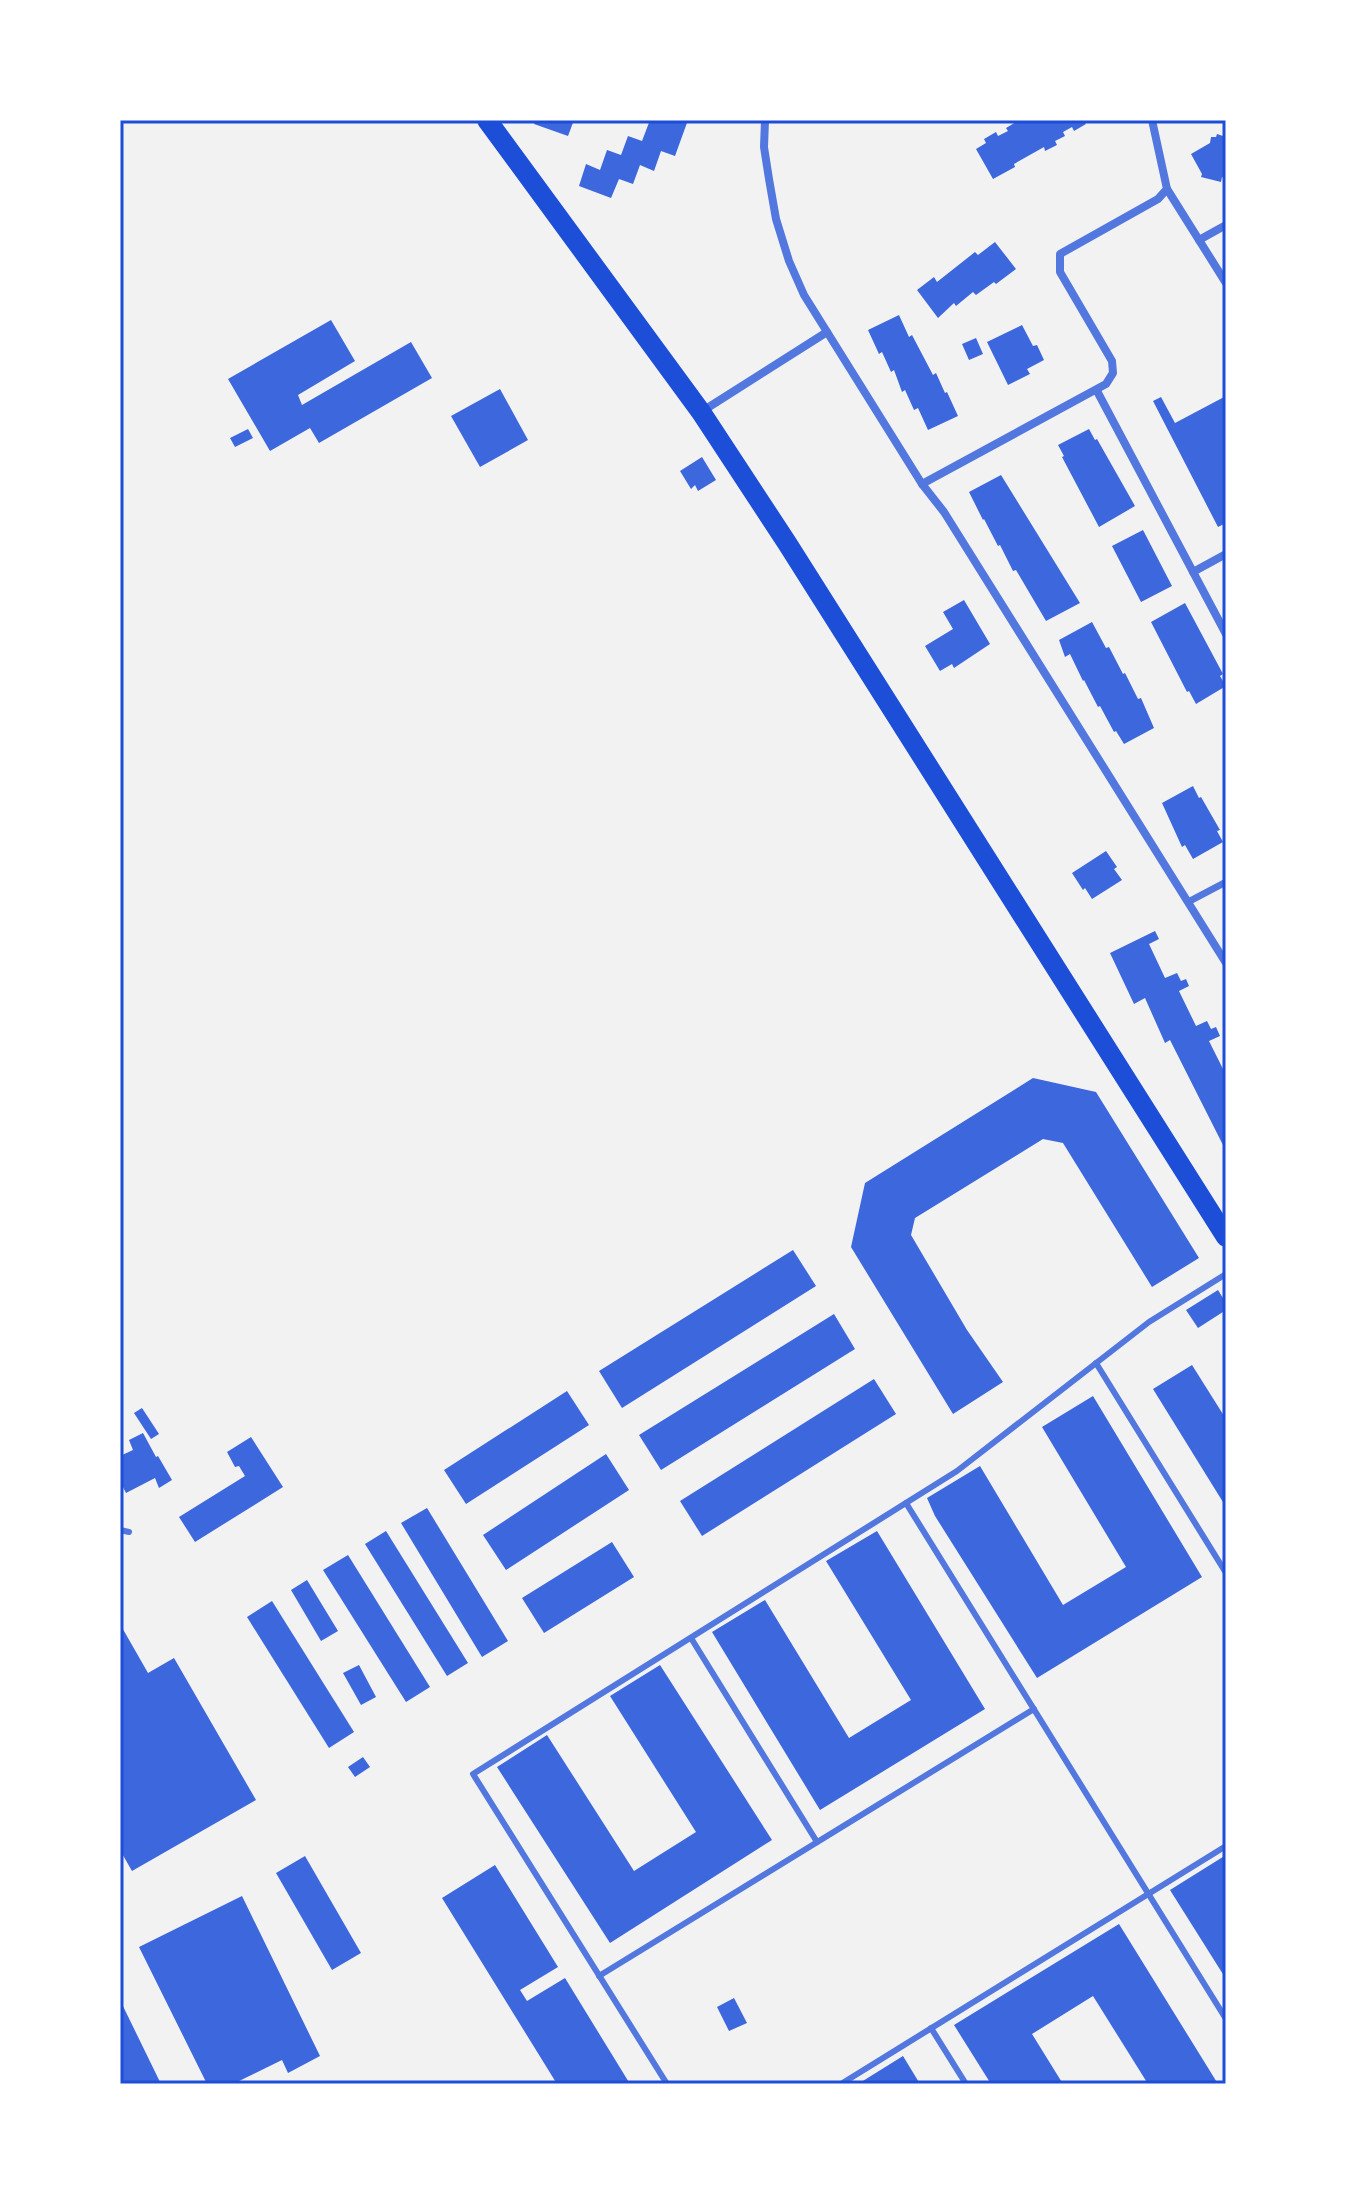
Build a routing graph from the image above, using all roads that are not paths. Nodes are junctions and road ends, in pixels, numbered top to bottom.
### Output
1 (487, 120) edge
2 (765, 120) edge
3 (1152, 120) edge
4 (1167, 189) junction
5 (1226, 225) edge
6 (1199, 240) junction
7 (1226, 283) edge
8 (827, 332) junction
9 (1097, 391) junction
10 (701, 412) junction
11 (922, 484) junction
12 (1226, 554) edge
13 (1193, 572) junction
14 (1226, 634) edge
15 (1226, 882) edge
16 (1188, 902) junction
17 (1226, 963) edge
18 (1226, 1237) edge
19 (1226, 1274) edge
20 (1096, 1363) junction
21 (906, 1503) junction
22 (120, 1530) edge
23 (129, 1532) dead end
24 (1226, 1573) edge
25 (691, 1638) junction
26 (1034, 1709) junction
27 (817, 1842) junction
28 (1226, 1846) edge
29 (1149, 1894) junction
30 (599, 1976) junction
31 (1226, 2019) edge
32 (931, 2028) junction
33 (667, 2084) edge
34 (841, 2084) edge
35 (966, 2084) edge

1 - 10 main road
2 - 8 street
3 - 4 street
4 - 6 street
4 - 9 street
5 - 6 street
6 - 7 street
8 - 10 street
8 - 11 street
9 - 11 street
9 - 13 street
10 - 18 main road
11 - 16 street
12 - 13 street
13 - 14 street
15 - 16 street
16 - 17 street
19 - 20 lane
20 - 21 lane
20 - 24 lane
21 - 25 lane
21 - 26 lane
22 - 23 lane
25 - 27 lane
25 - 30 lane
26 - 27 lane
26 - 29 lane
27 - 30 lane
28 - 29 lane
29 - 31 lane
29 - 32 lane
30 - 33 lane
32 - 34 lane
32 - 35 lane

